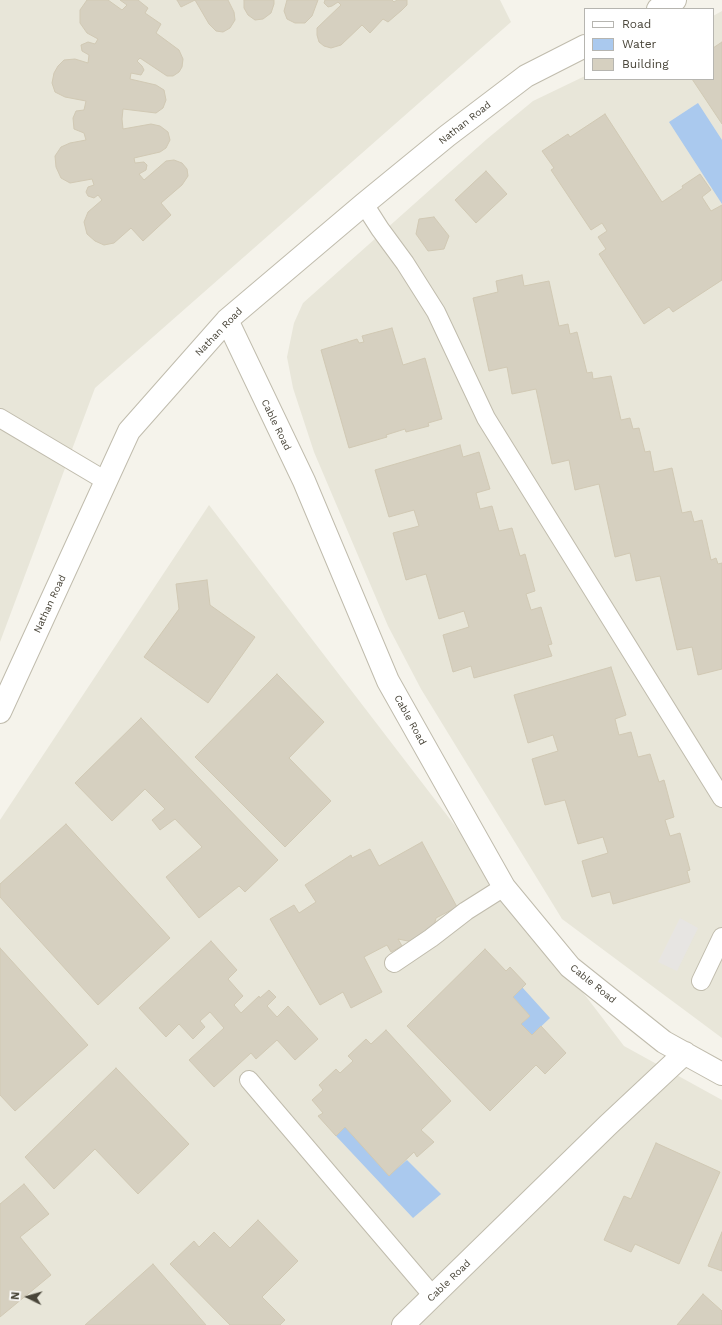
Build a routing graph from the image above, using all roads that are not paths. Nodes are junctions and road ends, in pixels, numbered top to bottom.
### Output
1 (675, 0) edge
2 (660, 8) edge
3 (584, 47) edge
4 (364, 204) junction
5 (227, 320) junction
6 (0, 418) edge
7 (106, 482) junction
8 (0, 712) edge
9 (722, 798) edge
10 (504, 887) junction
11 (722, 937) edge
12 (394, 963) dead end
13 (701, 981) dead end
14 (685, 1054) junction
15 (722, 1074) edge
16 (249, 1080) dead end
17 (433, 1296) junction
18 (403, 1325) edge

1 - 2 street
3 - 4 street, Nathan Road
4 - 5 street, Nathan Road
4 - 9 lane
5 - 7 street, Nathan Road
5 - 10 street, Cable Road
6 - 7 lane
7 - 8 street, Nathan Road
10 - 12 lane
10 - 14 street, Cable Road
11 - 13 lane
14 - 15 street, Cable Road
14 - 17 street, Cable Road
16 - 17 lane
17 - 18 street, Cable Road

